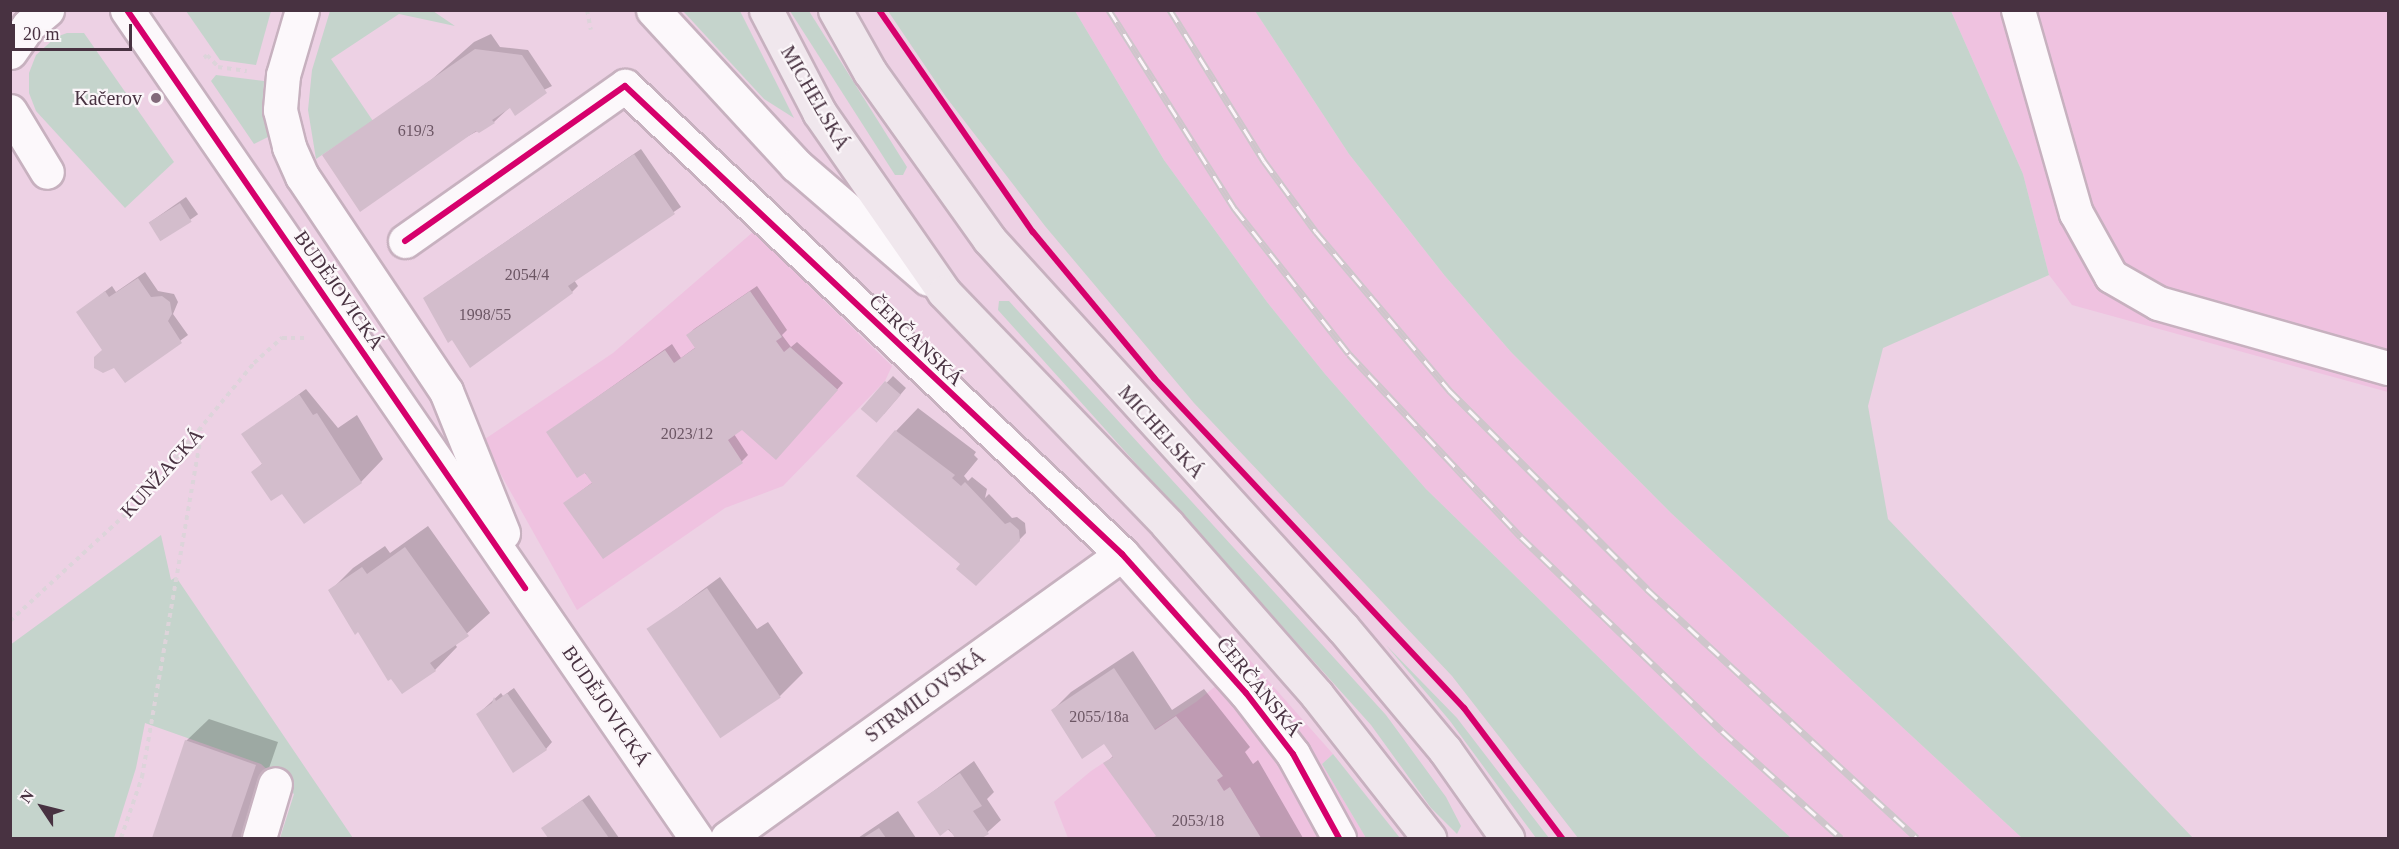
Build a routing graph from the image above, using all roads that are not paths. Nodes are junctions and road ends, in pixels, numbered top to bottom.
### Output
1 (47, 10) edge
2 (127, 10) edge
3 (302, 10) edge
4 (653, 10) edge
5 (766, 10) edge
6 (835, 10) edge
7 (2018, 10) edge
8 (10, 52) edge
9 (10, 111) edge
10 (47, 172) dead end
11 (405, 241) dead end
12 (944, 292) junction
13 (2388, 368) edge
14 (1122, 554) junction
15 (525, 588) junction
16 (275, 784) dead end
17 (259, 838) edge
18 (696, 838) edge
19 (727, 838) edge
20 (1339, 838) edge
21 (1429, 838) edge
22 (1508, 838) edge

1 - 8 street
2 - 15 street, BUDĚJOVICKÁ
3 - 15 street
4 - 12 street
5 - 12 main road, MICHELSKÁ
6 - 22 main road, MICHELSKÁ
7 - 13 street
9 - 10 street
11 - 14 street, ČERČANSKÁ
12 - 21 main road, MICHELSKÁ
14 - 19 street, STRMILOVSKÁ
14 - 20 street, ČERČANSKÁ
15 - 18 street, BUDĚJOVICKÁ
16 - 17 street

